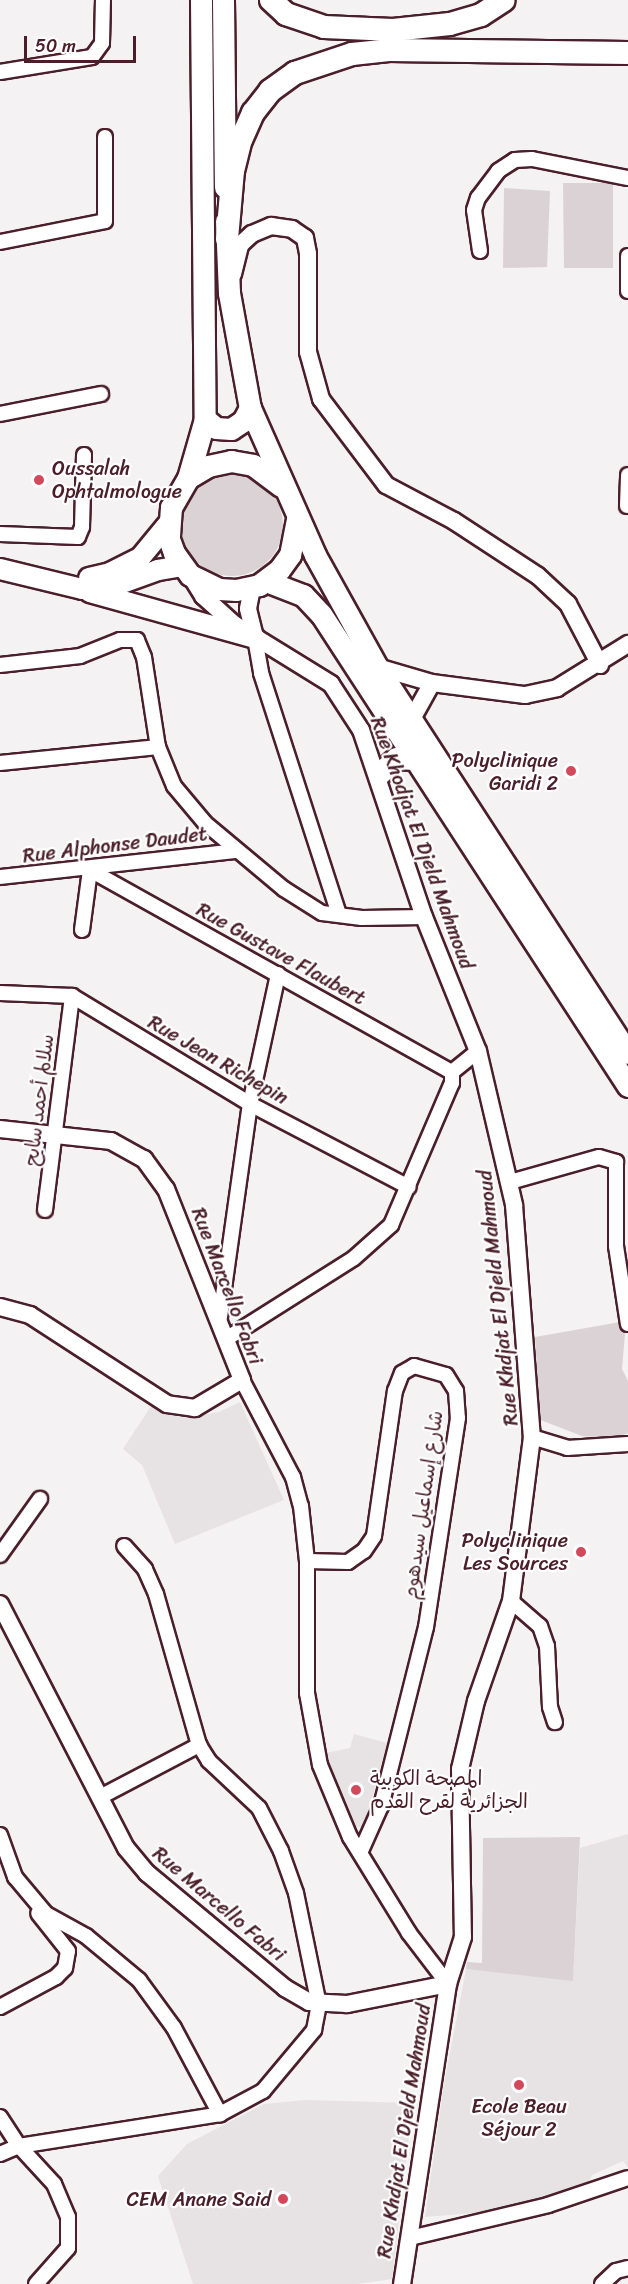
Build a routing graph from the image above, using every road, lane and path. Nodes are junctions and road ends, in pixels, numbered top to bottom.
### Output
1 (103, 0) edge
2 (201, 0) edge
3 (223, 0) edge
4 (271, 0) edge
5 (504, 0) edge
6 (628, 53) edge
7 (0, 72) edge
8 (105, 137) dead end
9 (628, 178) edge
10 (227, 240) junction
11 (0, 242) edge
12 (480, 251) dead end
13 (628, 256) edge
14 (628, 291) edge
15 (229, 293) junction
16 (101, 394) dead end
17 (250, 408) junction
18 (0, 414) edge
19 (205, 419) junction
20 (84, 455) dead end
21 (628, 475) edge
22 (188, 478) junction
23 (286, 491) junction
24 (627, 506) edge
25 (297, 518) junction
26 (168, 524) junction
27 (0, 534) edge
28 (0, 569) edge
29 (186, 570) junction
30 (32, 576) junction
31 (259, 584) junction
32 (82, 589) junction
33 (255, 638) junction
34 (628, 644) edge
35 (0, 665) edge
36 (600, 665) junction
37 (377, 667) junction
38 (432, 683) junction
39 (412, 718) junction
40 (158, 747) junction
41 (414, 759) junction
42 (0, 763) edge
43 (379, 774) junction
44 (235, 851) junction
45 (90, 870) junction
46 (0, 878) edge
47 (339, 915) junction
48 (424, 917) junction
49 (82, 930) dead end
50 (278, 974) junction
51 (0, 993) edge
52 (72, 996) junction
53 (478, 1051) junction
54 (628, 1053) edge
55 (452, 1072) junction
56 (628, 1086) edge
57 (250, 1104) junction
58 (0, 1129) edge
59 (53, 1133) junction
60 (510, 1182) junction
61 (409, 1187) junction
62 (617, 1203) junction
63 (45, 1210) dead end
64 (628, 1219) edge
65 (0, 1307) edge
66 (220, 1317) junction
67 (628, 1324) edge
68 (226, 1339) junction
69 (242, 1380) junction
70 (532, 1437) junction
71 (628, 1444) edge
72 (40, 1499) dead end
73 (124, 1546) dead end
74 (0, 1555) edge
75 (307, 1561) junction
76 (511, 1601) junction
77 (0, 1604) edge
78 (555, 1722) dead end
79 (199, 1745) junction
80 (102, 1796) junction
81 (0, 1835) edge
82 (360, 1853) junction
83 (0, 1870) edge
84 (448, 1984) junction
85 (319, 2005) junction
86 (0, 2007) edge
87 (220, 2114) junction
88 (0, 2117) edge
89 (19, 2146) junction
90 (0, 2154) edge
91 (628, 2178) edge
92 (410, 2238) junction
93 (628, 2268) edge
94 (36, 2284) edge
95 (402, 2284) edge
96 (602, 2284) edge

1 - 7 street
2 - 19 main road
3 - 10 main road
4 - 5 highway
6 - 10 highway
8 - 11 street
9 - 12 street
10 - 15 main road
13 - 14 street
15 - 17 main road
15 - 36 street
16 - 18 street
17 - 19 main road
17 - 23 main road
19 - 22 main road
20 - 27 street
21 - 24 street
22 - 23 main road
22 - 26 main road
23 - 25 main road
25 - 31 main road
25 - 37 main road
26 - 29 main road
26 - 30 main road
28 - 30 main road
29 - 31 main road
29 - 32 main road
29 - 33 street, Rue Khodjat El Djeld Mahmoud
30 - 32 main road
31 - 33 street
31 - 41 main road
32 - 33 main road
33 - 43 street, Rue Khodjat El Djeld Mahmoud
33 - 47 street
34 - 36 street
35 - 40 street
36 - 38 street
37 - 38 street
37 - 39 main road
38 - 39 street
39 - 54 main road
40 - 42 street
40 - 44 street
41 - 43 main road
41 - 56 main road
43 - 48 street, Rue Khodjat El Djeld Mahmoud
44 - 45 street, Rue Alphonse Daudet
44 - 47 street
45 - 46 street, Rue Alphonse Daudet
45 - 49 street
45 - 50 street, Rue Gustave Flaubert
47 - 48 street
48 - 53 street, Rue Khodjat El Djeld Mahmoud
50 - 55 street, Rue Gustave Flaubert
50 - 57 street
51 - 52 street, Rue Jean Richepin
52 - 57 street, Rue Jean Richepin
52 - 59 street, سلالم أحمد سايح
53 - 55 street
53 - 60 street, Rue Khdjat El Djeld Mahmoud
55 - 61 street
57 - 61 street, Rue Jean Richepin
57 - 66 street
58 - 59 street, Rue Marcello Fabri
59 - 63 street, سلالم أحمد سايح
59 - 66 street, Rue Marcello Fabri
60 - 62 street
60 - 70 street, Rue Khdjat El Djeld Mahmoud
61 - 68 street
62 - 64 street
62 - 67 street
65 - 69 street, Rue Marcello Fabri
66 - 68 street, Rue Marcello Fabri
68 - 69 street, Rue Marcello Fabri
69 - 75 street
70 - 71 street
70 - 76 street
72 - 74 street
73 - 79 street
75 - 82 street
75 - 82 street, شارع إسماعيل سيدهوم
76 - 78 street
76 - 84 street
77 - 80 street, Rue Marcello Fabri
79 - 80 street
79 - 85 street
80 - 85 street, Rue Marcello Fabri
81 - 87 street
82 - 84 street
83 - 86 street
84 - 85 street
84 - 92 street, Rue Khdjat El Djeld Mahmoud
85 - 87 street
87 - 89 street
88 - 89 street
89 - 90 street
89 - 94 street
91 - 92 street
92 - 95 street, Rue Khdjat El Djeld Mahmoud
93 - 96 street

